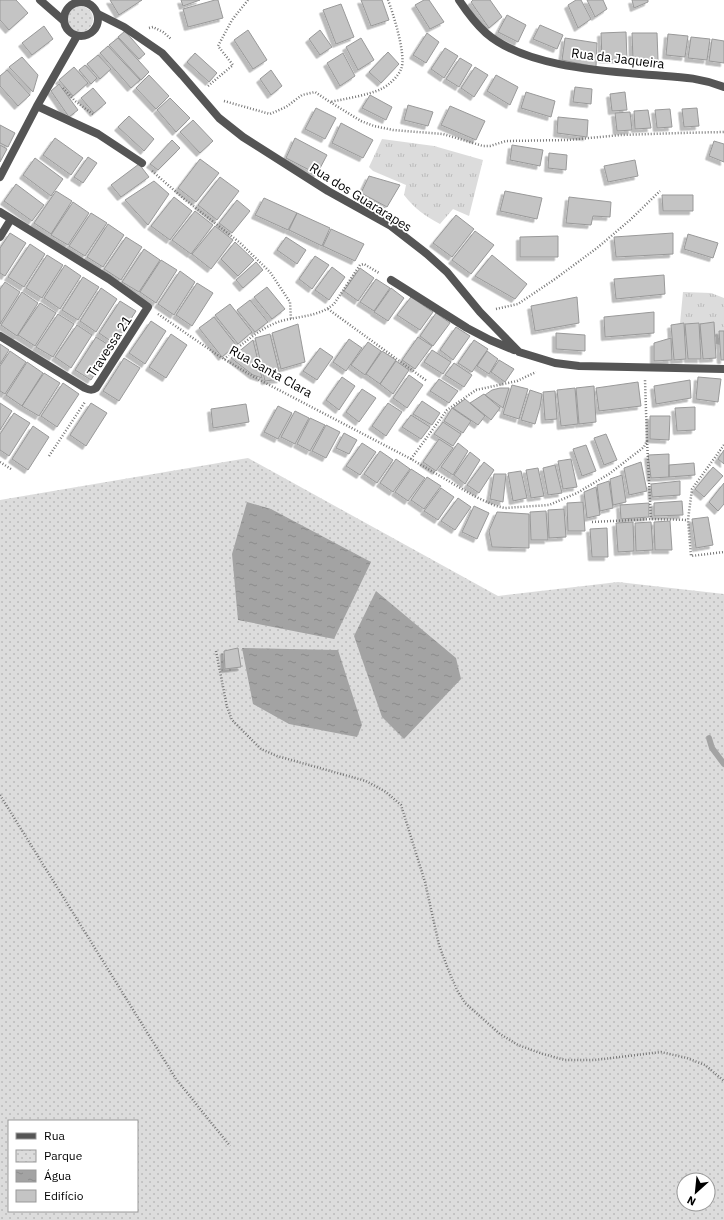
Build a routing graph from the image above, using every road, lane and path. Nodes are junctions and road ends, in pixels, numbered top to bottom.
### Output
1 (40, 0) edge
2 (248, 0) edge
3 (388, 0) edge
4 (459, 0) edge
5 (77, 1) edge
6 (98, 14) junction
7 (64, 21) junction
8 (77, 36) junction
9 (54, 77) junction
10 (724, 88) edge
11 (198, 94) junction
12 (330, 102) junction
13 (37, 106) junction
14 (96, 117) dead end
15 (724, 132) edge
16 (142, 163) joint
17 (0, 177) edge
18 (660, 191) dead end
19 (0, 212) edge
20 (11, 219) junction
21 (0, 237) edge
22 (391, 280) joint
23 (148, 307) junction
24 (328, 309) junction
25 (480, 312) junction
26 (291, 320) junction
27 (0, 336) edge
28 (519, 352) junction
29 (224, 359) junction
30 (555, 363) junction
31 (645, 368) junction
32 (724, 369) edge
33 (428, 381) dead end
34 (89, 389) junction
35 (647, 441) junction
36 (724, 446) edge
37 (49, 456) dead end
38 (412, 459) junction
39 (0, 462) edge
40 (11, 469) dead end
41 (651, 519) junction
42 (688, 520) junction
43 (592, 522) dead end
44 (724, 552) edge
45 (216, 651) dead end
46 (0, 795) edge
47 (724, 1081) edge
48 (230, 1146) dead end

1 - 7 street
2 - 11 path
3 - 12 path
4 - 10 street, Rua da Jaqueira
5 - 6 street
5 - 7 street
6 - 8 street
6 - 11 street, Rua dos Guararapes
7 - 8 street
8 - 9 street
9 - 13 street
9 - 14 path
11 - 12 path
11 - 25 street, Rua dos Guararapes
12 - 15 path
13 - 16 street
13 - 17 street
16 - 26 path
18 - 25 path
19 - 20 street
20 - 21 street
20 - 23 street
22 - 24 path
22 - 28 street
23 - 29 path, Rua Santa Clara
23 - 34 street, Travessa 21
24 - 26 path
24 - 33 path
25 - 28 street, Rua dos Guararapes
26 - 29 path
27 - 34 street
28 - 30 street, Rua dos Guararapes
29 - 38 path, Rua Santa Clara
30 - 31 street, Rua dos Guararapes
30 - 38 path
31 - 32 street, Rua dos Guararapes
31 - 35 path
34 - 37 path
35 - 38 path, Rua Santa Clara
35 - 41 path
36 - 42 path
39 - 40 path
41 - 42 path
41 - 43 path
42 - 44 path
45 - 47 path
46 - 48 path

